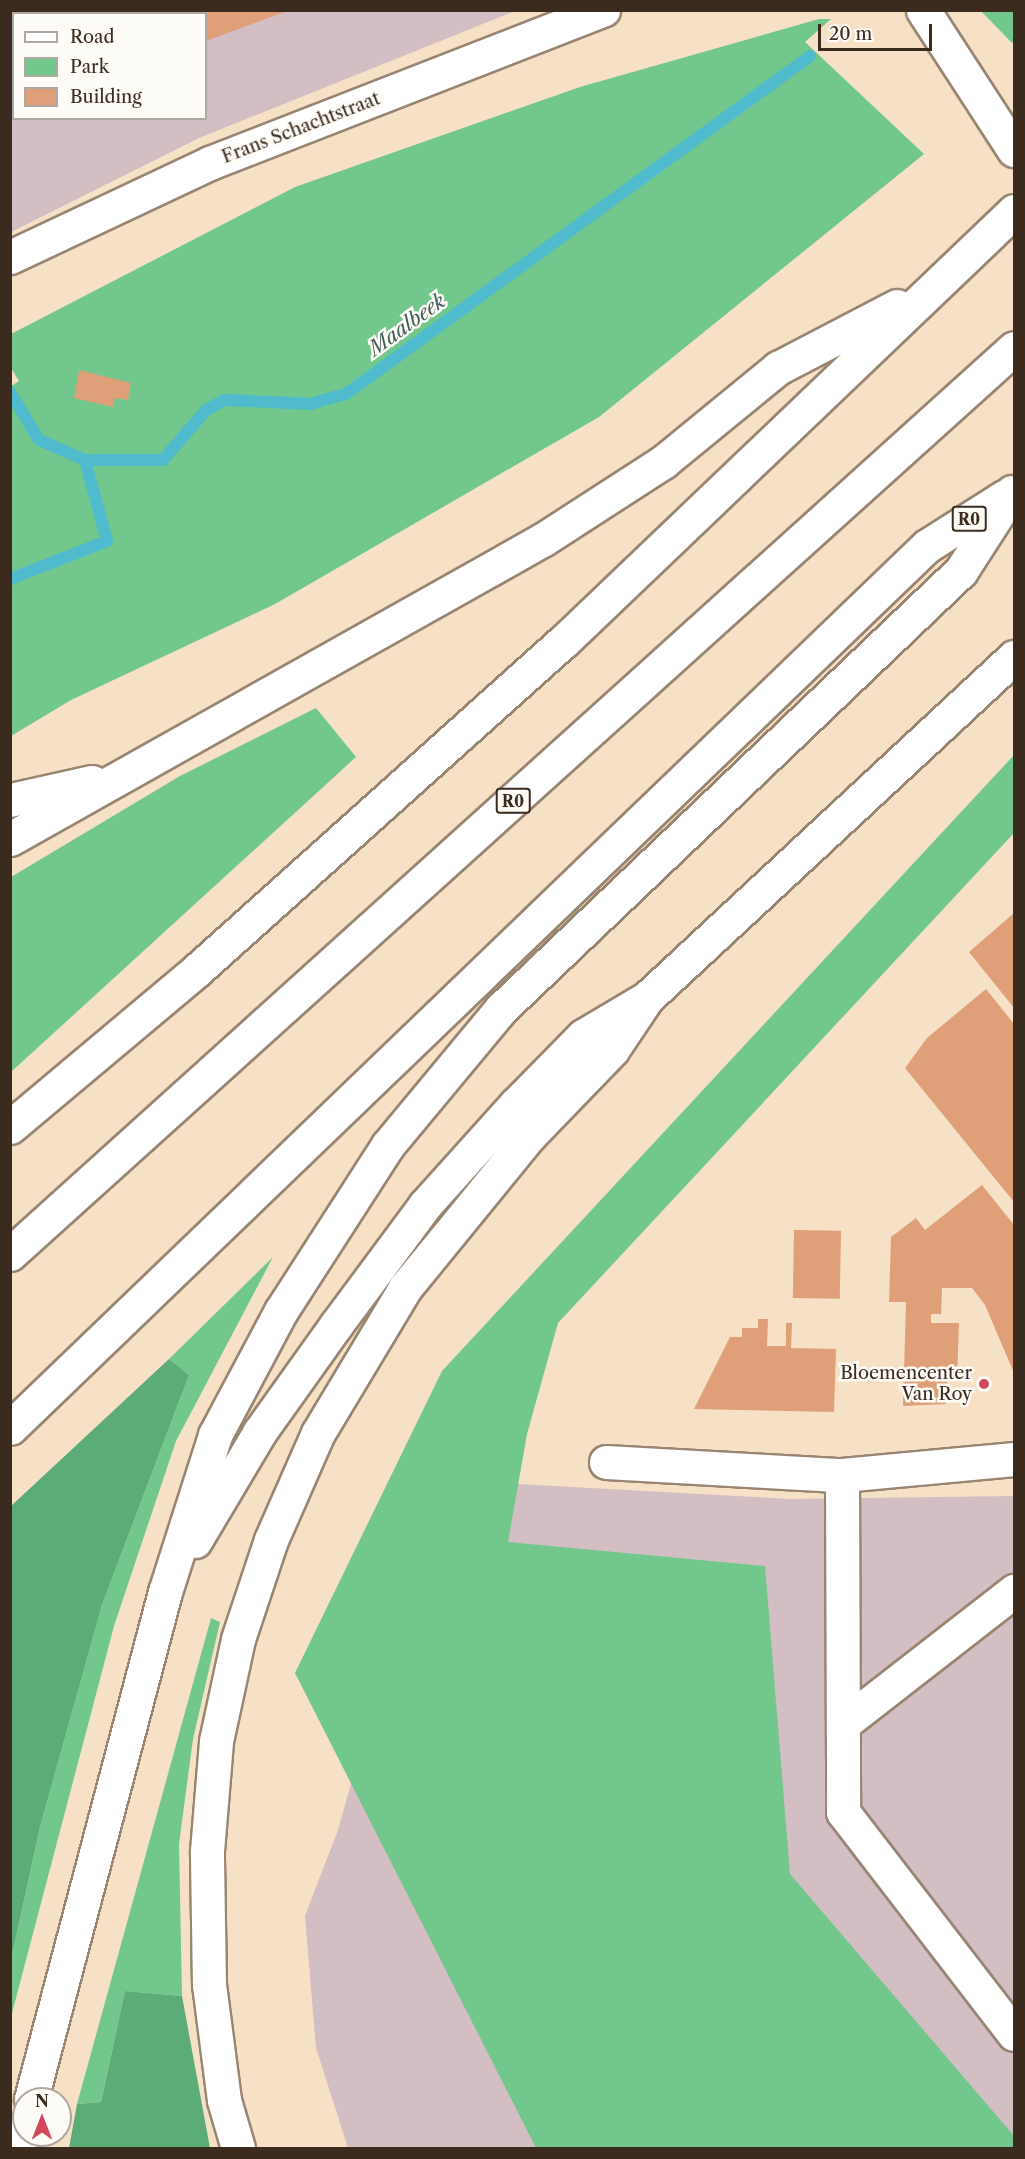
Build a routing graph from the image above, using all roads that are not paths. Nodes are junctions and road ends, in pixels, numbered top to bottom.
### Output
1 (922, 10) edge
2 (605, 12) edge
3 (1014, 150) edge
4 (1014, 211) edge
5 (10, 256) edge
6 (931, 289) junction
7 (1014, 348) edge
8 (1013, 490) edge
9 (1014, 657) edge
10 (126, 774) junction
11 (10, 800) edge
12 (10, 839) edge
13 (647, 998) junction
14 (10, 1127) edge
15 (10, 1254) edge
16 (10, 1428) edge
17 (1014, 1459) edge
18 (606, 1462) dead end
19 (842, 1475) junction
20 (165, 1592) junction
21 (1012, 1598) edge
22 (843, 1724) junction
23 (1014, 2034) edge
24 (34, 2087) edge
25 (238, 2148) edge

1 - 3 main road
2 - 5 main road, Frans Schachtstraat
4 - 6 main road
6 - 10 main road
6 - 14 main road
7 - 15 main road, R0
8 - 16 main road, R0
8 - 20 main road
9 - 13 main road
10 - 11 main road
10 - 12 main road
13 - 20 main road
13 - 25 main road
17 - 19 main road
18 - 19 main road
19 - 22 main road
20 - 24 main road
21 - 22 main road
22 - 23 main road

